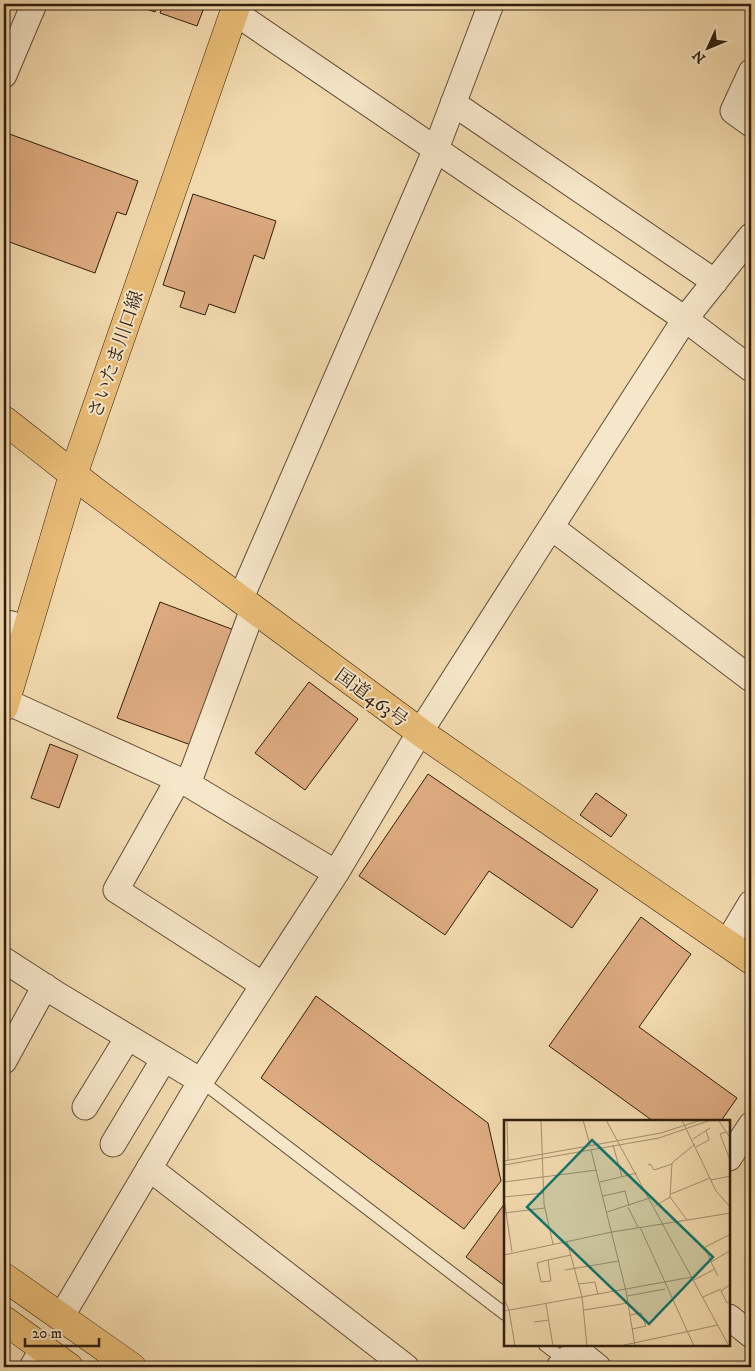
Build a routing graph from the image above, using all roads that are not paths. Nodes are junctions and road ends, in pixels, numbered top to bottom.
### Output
1 (34, 4) edge
2 (491, 4) edge
3 (235, 8) edge
4 (751, 72) edge
5 (4, 75) edge
6 (453, 103) junction
7 (751, 124) edge
8 (436, 149) junction
9 (750, 240) edge
10 (715, 282) junction
11 (685, 319) junction
12 (751, 369) edge
13 (4, 420) edge
14 (73, 475) junction
15 (551, 527) junction
16 (246, 605) junction
17 (15, 625) edge
18 (751, 679) edge
19 (4, 704) edge
20 (420, 732) junction
21 (183, 782) junction
22 (336, 873) junction
23 (751, 903) edge
24 (727, 944) junction
25 (4, 960) edge
26 (751, 960) edge
27 (263, 985) junction
28 (45, 986) junction
29 (128, 1037) junction
30 (164, 1059) junction
31 (4, 1061) edge
32 (201, 1081) junction
33 (84, 1107) dead end
34 (751, 1125) edge
35 (113, 1144) dead end
36 (730, 1156) edge
37 (149, 1168) junction
38 (4, 1277) edge
39 (504, 1313) edge
40 (61, 1317) junction
41 (730, 1318) edge
42 (4, 1320) edge
43 (751, 1335) edge
44 (547, 1346) edge
45 (571, 1356) edge
46 (38, 1358) edge
47 (69, 1367) edge
48 (132, 1367) edge
49 (406, 1367) edge
50 (598, 1367) edge

1 - 5 street
2 - 6 street
3 - 8 street
3 - 14 main road, さいたま川口線
4 - 7 street
6 - 8 street
6 - 10 street
8 - 11 street
8 - 16 street
9 - 10 street
10 - 11 street
11 - 12 street
11 - 15 street
13 - 14 main road, 国道463号
14 - 16 main road, 国道463号
14 - 17 main road, さいたま川口線
15 - 18 street
15 - 20 street
16 - 20 main road, 国道463号
16 - 21 street
17 - 19 main road, さいたま川口線
19 - 21 street
20 - 22 street
20 - 24 main road, 国道463号
21 - 22 street
21 - 27 street
22 - 27 street
23 - 24 street
24 - 26 main road, 国道463号
25 - 28 street
27 - 32 street
28 - 29 street
28 - 31 street
29 - 30 street
29 - 33 street
30 - 32 street
30 - 35 street
32 - 37 street
32 - 39 lane
34 - 36 street
37 - 40 street
37 - 49 street
38 - 40 main road
40 - 48 main road
41 - 43 street
42 - 46 main road
44 - 45 lane
45 - 50 street
46 - 47 main road

